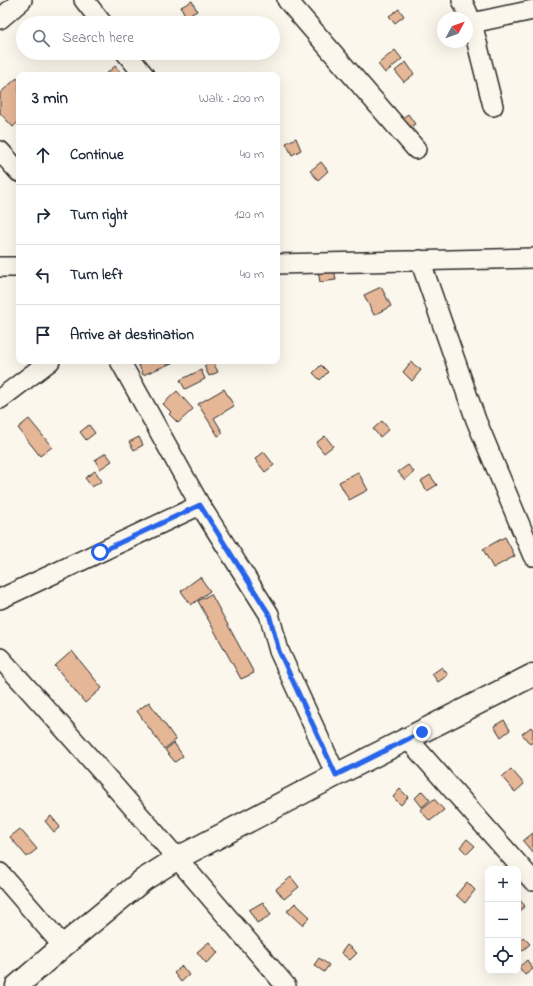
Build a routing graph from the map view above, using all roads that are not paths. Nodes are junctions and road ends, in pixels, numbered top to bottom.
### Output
1 (22, 0) edge
2 (84, 0) edge
3 (287, 0) edge
4 (462, 0) edge
5 (533, 10) edge
6 (467, 12) edge
7 (97, 16) edge
8 (0, 19) edge
9 (473, 23) edge
10 (473, 27) edge
11 (132, 60) edge
12 (142, 72) edge
13 (493, 106) dead end
14 (416, 149) dead end
15 (0, 150) edge
16 (16, 169) edge
17 (533, 258) edge
18 (420, 260) junction
19 (280, 264) edge
20 (0, 267) edge
21 (16, 267) edge
22 (46, 364) edge
23 (122, 364) edge
24 (0, 399) edge
25 (200, 505) junction
26 (533, 556) edge
27 (0, 599) edge
28 (0, 658) edge
29 (533, 675) edge
30 (408, 739) junction
31 (336, 775) junction
32 (178, 858) junction
33 (0, 873) edge
34 (533, 880) edge
35 (63, 946) junction
36 (17, 986) edge
37 (286, 986) edge

1 - 8 street
2 - 7 street
3 - 14 street
4 - 6 street
5 - 9 street
10 - 13 street
11 - 12 street
15 - 16 street
17 - 18 street
18 - 19 street
18 - 26 street
20 - 21 street
22 - 24 street
23 - 25 street
25 - 27 street
25 - 31 street
28 - 32 street
29 - 30 main road
30 - 31 main road
30 - 34 street
31 - 32 main road
32 - 35 main road
32 - 37 street
33 - 35 street
35 - 36 main road

